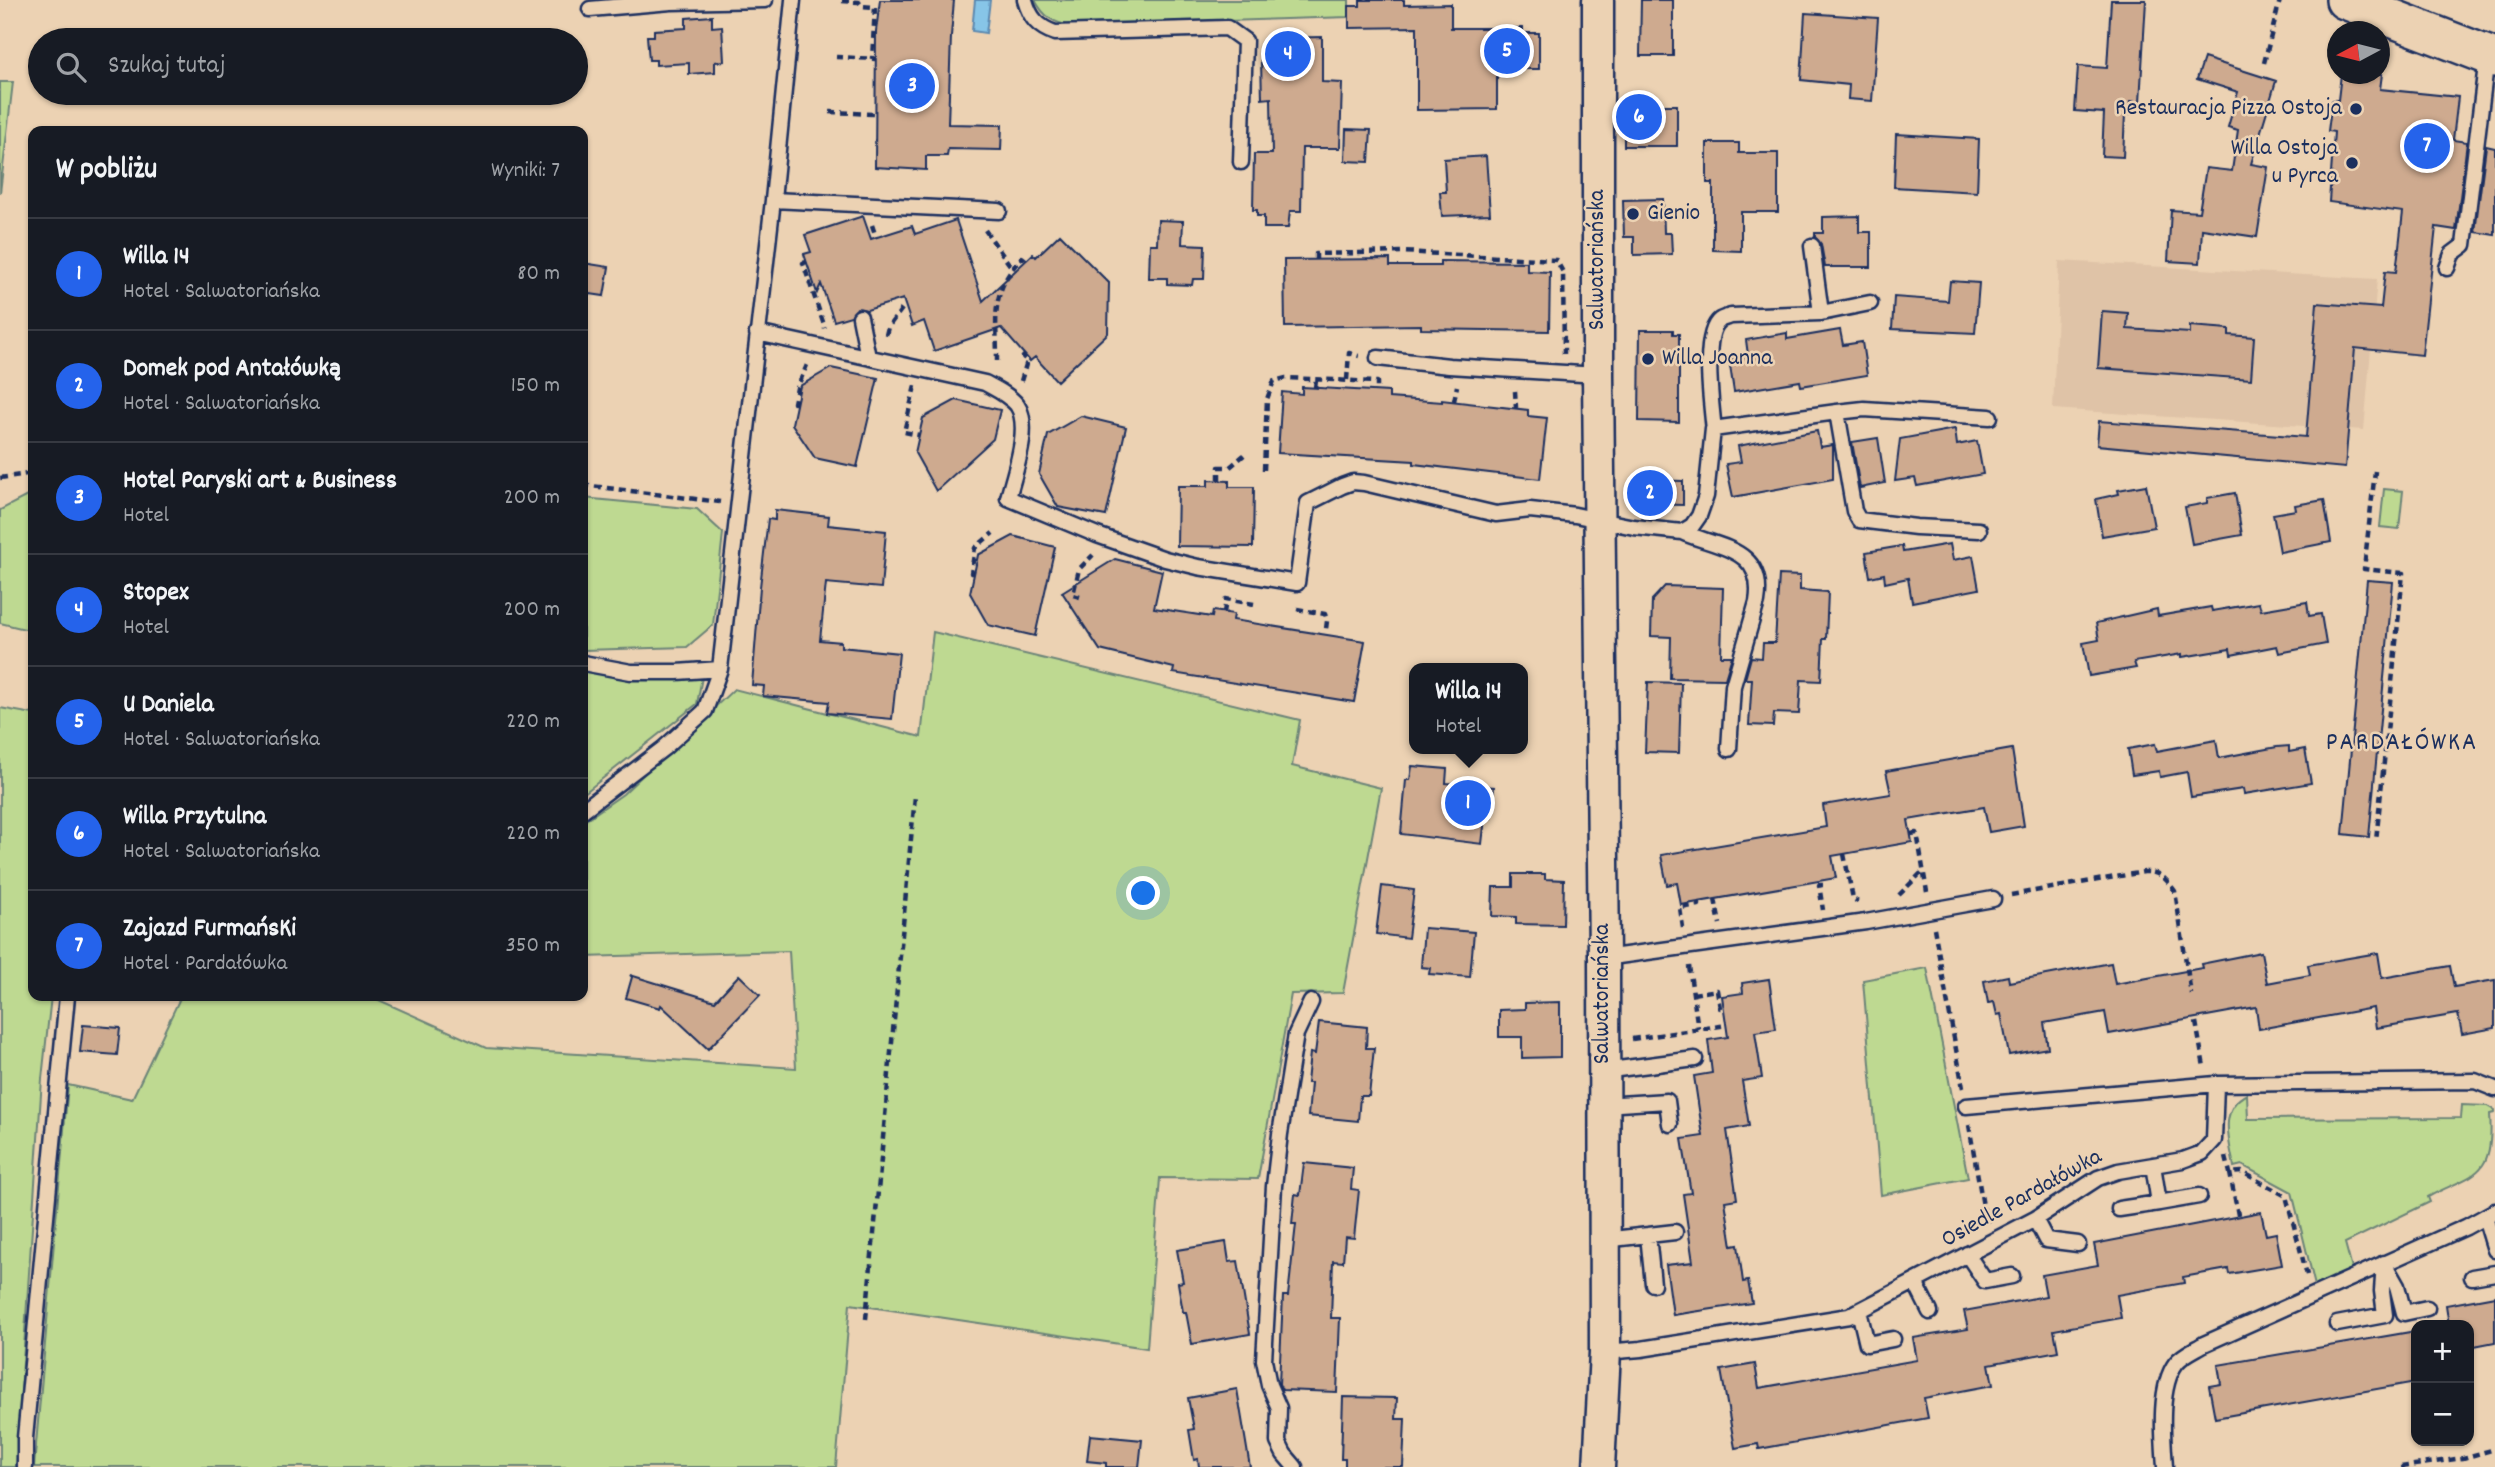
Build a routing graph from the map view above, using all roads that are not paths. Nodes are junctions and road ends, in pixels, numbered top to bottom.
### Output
1 (765, 0) edge
2 (793, 0) edge
3 (1025, 0) edge
4 (1598, 0) edge
5 (2345, 0) edge
6 (590, 9) dead end
7 (2392, 9) edge
8 (2491, 57) edge
9 (1241, 162) dead end
10 (774, 200) junction
11 (999, 211) dead end
12 (1812, 246) dead end
13 (2447, 268) dead end
14 (1870, 303) dead end
15 (1821, 313) junction
16 (860, 317) dead end
17 (757, 333) junction
18 (874, 358) junction
19 (1378, 358) dead end
20 (1598, 375) junction
21 (1837, 412) junction
22 (1990, 417) dead end
23 (1714, 431) junction
24 (1600, 520) junction
25 (1979, 530) dead end
26 (1682, 532) junction
27 (588, 664) edge
28 (720, 669) junction
29 (1729, 749) dead end
30 (588, 806) edge
31 (1993, 899) road end
32 (1604, 958) junction
33 (67, 1001) edge
34 (1311, 1002) dead end
35 (1695, 1059) dead end
36 (1603, 1070) junction
37 (2211, 1084) junction
38 (2495, 1089) edge
39 (1603, 1105) junction
40 (1966, 1106) road end
41 (1670, 1124) dead end
42 (2153, 1165) junction
43 (2199, 1196) dead end
44 (2159, 1202) junction
45 (2119, 1209) dead end
46 (2490, 1214) edge
47 (2035, 1219) junction
48 (1675, 1232) dead end
49 (1648, 1235) junction
50 (1604, 1240) junction
51 (2078, 1244) dead end
52 (2495, 1250) edge
53 (1967, 1254) junction
54 (2384, 1263) junction
55 (2495, 1273) edge
56 (2012, 1276) dead end
57 (2472, 1277) dead end
58 (1915, 1282) junction
59 (1653, 1284) dead end
60 (2427, 1308) dead end
61 (1859, 1311) junction
62 (1930, 1312) dead end
63 (2337, 1324) dead end
64 (1893, 1339) dead end
65 (1605, 1352) junction
66 (25, 1467) edge
67 (1295, 1467) edge
68 (1599, 1467) edge
69 (2165, 1467) edge

1 - 6 lane
2 - 10 lane
3 - 9 lane
4 - 20 street, Salwatoriańska
5 - 7 street
7 - 8 street
8 - 13 lane
10 - 11 lane
10 - 17 lane
12 - 15 lane
14 - 15 lane
15 - 23 lane
16 - 18 lane
17 - 18 lane
17 - 28 lane
18 - 24 lane
19 - 20 lane
20 - 24 street, Salwatoriańska
21 - 22 lane
21 - 23 lane
21 - 25 lane
23 - 26 lane
24 - 26 lane
24 - 32 street, Salwatoriańska
26 - 29 lane
27 - 28 lane
28 - 30 lane
31 - 32 lane
32 - 36 street, Salwatoriańska
33 - 66 lane
34 - 67 lane
35 - 36 lane
36 - 39 street, Salwatoriańska
37 - 38 lane
37 - 40 lane
37 - 42 lane, Osiedle Pardałówka
39 - 41 lane
39 - 50 street, Salwatoriańska
42 - 44 lane
42 - 47 lane, Osiedle Pardałówka
43 - 44 lane
44 - 45 lane
46 - 52 lane
46 - 54 lane
47 - 51 lane
47 - 53 lane, Osiedle Pardałówka
48 - 49 lane
49 - 50 lane
49 - 59 lane
50 - 65 street, Salwatoriańska
53 - 56 lane
53 - 58 lane, Osiedle Pardałówka
54 - 60 lane
54 - 63 lane
54 - 69 lane
55 - 57 lane
58 - 61 lane, Osiedle Pardałówka
58 - 62 lane
61 - 64 lane
61 - 65 lane, Osiedle Pardałówka
65 - 68 street, Salwatoriańska

